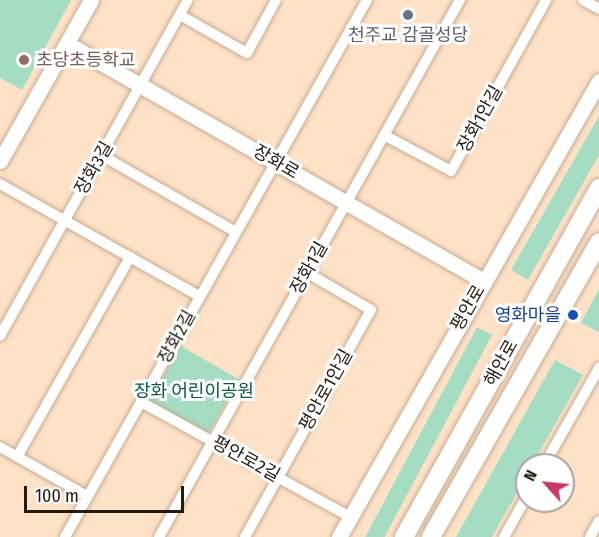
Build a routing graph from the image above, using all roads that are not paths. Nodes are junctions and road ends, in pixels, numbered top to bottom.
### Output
1 (91, 0) edge
2 (188, 0) edge
3 (276, 0) edge
4 (367, 0) edge
5 (460, 0) edge
6 (546, 0) edge
7 (583, 0) edge
8 (599, 9) edge
9 (180, 15) junction
10 (68, 44) junction
11 (599, 81) edge
12 (141, 85) junction
13 (384, 135) junction
14 (101, 155) junction
15 (0, 161) edge
16 (275, 162) junction
17 (0, 184) edge
18 (599, 188) edge
19 (346, 202) junction
20 (64, 220) junction
21 (236, 232) junction
22 (599, 243) edge
23 (130, 257) junction
24 (306, 272) junction
25 (483, 282) junction
26 (200, 296) junction
27 (0, 336) edge
28 (599, 368) edge
29 (141, 402) junction
30 (212, 440) junction
31 (0, 447) edge
32 (551, 453) edge
33 (17, 457) junction
34 (278, 476) junction
35 (87, 496) junction
36 (518, 513) edge
37 (350, 517) junction
38 (599, 521) edge
39 (506, 536) edge
40 (65, 537) edge
41 (159, 537) edge
42 (245, 537) edge
43 (339, 537) edge
44 (404, 537) edge
45 (431, 537) edge
46 (590, 537) edge

1 - 10 street
2 - 9 street, 장화3길
3 - 9 street
4 - 16 street, 장화2길
5 - 13 street, 장화1길
6 - 13 street, 장화1안길
7 - 8 street
9 - 12 street, 장화3길
10 - 12 street, 장화로
10 - 15 street
11 - 25 street, 평안로
12 - 14 street, 장화3길
12 - 16 street, 장화로
13 - 19 street, 장화1길
14 - 20 street, 장화3길
14 - 21 street
16 - 19 street, 장화로
16 - 21 street, 장화2길
17 - 20 street
18 - 44 main road, 해안로
19 - 24 street, 장화1길
19 - 25 street, 장화로
20 - 23 street
20 - 27 street, 장화3길
21 - 26 street, 장화2길
22 - 45 main road, 해안로
23 - 26 street
23 - 33 street
24 - 30 street, 장화1길
24 - 34 street, 평안로1안길
25 - 37 street, 평안로
26 - 29 street, 장화2길
28 - 32 street
29 - 30 street, 평안로2길
29 - 35 street, 장화2길
30 - 34 street, 평안로2길
30 - 41 street, 장화1길
31 - 33 street
33 - 35 street
34 - 37 street, 평안로2길
34 - 42 street, 평안로1안길
35 - 40 street, 장화2길
36 - 39 street
37 - 43 street, 평안로
38 - 46 street

